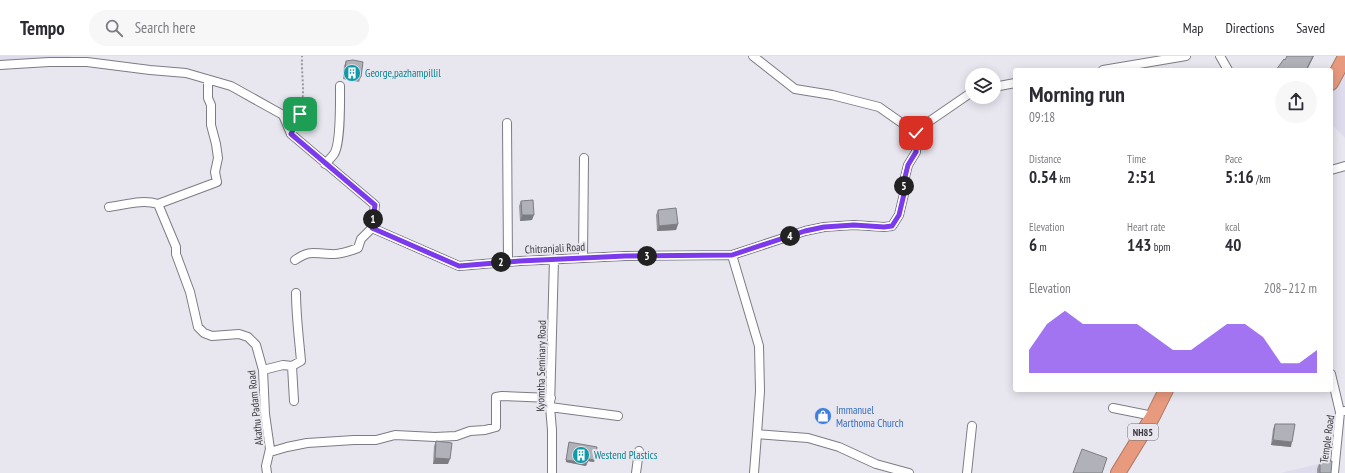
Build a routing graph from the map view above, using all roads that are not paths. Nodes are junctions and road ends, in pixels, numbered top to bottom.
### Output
1 (753, 56) edge
2 (1186, 56) edge
3 (1220, 56) edge
4 (1345, 57) edge
5 (0, 65) edge
6 (1115, 68) edge
7 (1227, 68) edge
8 (1333, 79) edge
9 (208, 80) junction
10 (1013, 83) edge
11 (340, 86) dead end
12 (1001, 86) edge
13 (965, 97) edge
14 (507, 123) dead end
15 (916, 133) junction
16 (584, 158) dead end
17 (325, 164) junction
18 (1345, 166) edge
19 (1333, 169) edge
20 (158, 204) junction
21 (109, 208) dead end
22 (372, 228) junction
23 (732, 255) junction
24 (582, 258) junction
25 (554, 259) junction
26 (295, 260) dead end
27 (508, 262) junction
28 (296, 292) dead end
29 (292, 366) junction
30 (263, 370) junction
31 (1333, 380) edge
32 (1165, 392) edge
33 (551, 398) junction
34 (294, 401) dead end
35 (550, 407) junction
36 (1113, 408) dead end
37 (1343, 412) edge
38 (618, 416) dead end
39 (1153, 416) junction
40 (972, 426) dead end
41 (757, 434) junction
42 (639, 451) dead end
43 (270, 452) junction
44 (876, 464) junction
45 (266, 473) edge
46 (552, 473) edge
47 (636, 473) edge
48 (754, 473) edge
49 (874, 473) edge
50 (908, 473) edge
51 (967, 473) edge
52 (1118, 473) edge
53 (1334, 473) edge

1 - 15 street
2 - 6 street
3 - 7 street
4 - 8 highway
5 - 9 street
9 - 17 street
9 - 20 street
10 - 12 street
11 - 17 street
13 - 15 street
14 - 27 street
15 - 23 street, Chitranjali Road
16 - 24 street
17 - 22 street
18 - 19 street
20 - 21 street
20 - 30 street, Akathu Padam Road
22 - 26 street
22 - 27 street, Chitranjali Road
23 - 24 street, Chitranjali Road
23 - 41 street
24 - 25 street, Chitranjali Road
25 - 27 street, Chitranjali Road
25 - 33 street, Kyomtha Seminary Road
28 - 29 street
29 - 30 street
29 - 34 street
30 - 43 street, Akathu Padam Road
31 - 37 street, Temple Road
32 - 39 highway, NH85
33 - 35 street, Kyomtha Seminary Road
33 - 43 street
35 - 38 street
35 - 46 street, Kyomtha Seminary Road
36 - 39 street
37 - 53 street, Temple Road
39 - 52 highway, NH85
40 - 51 street
41 - 44 street
41 - 48 street
42 - 47 street
43 - 45 street, Akathu Padam Road
44 - 49 street
44 - 50 street

